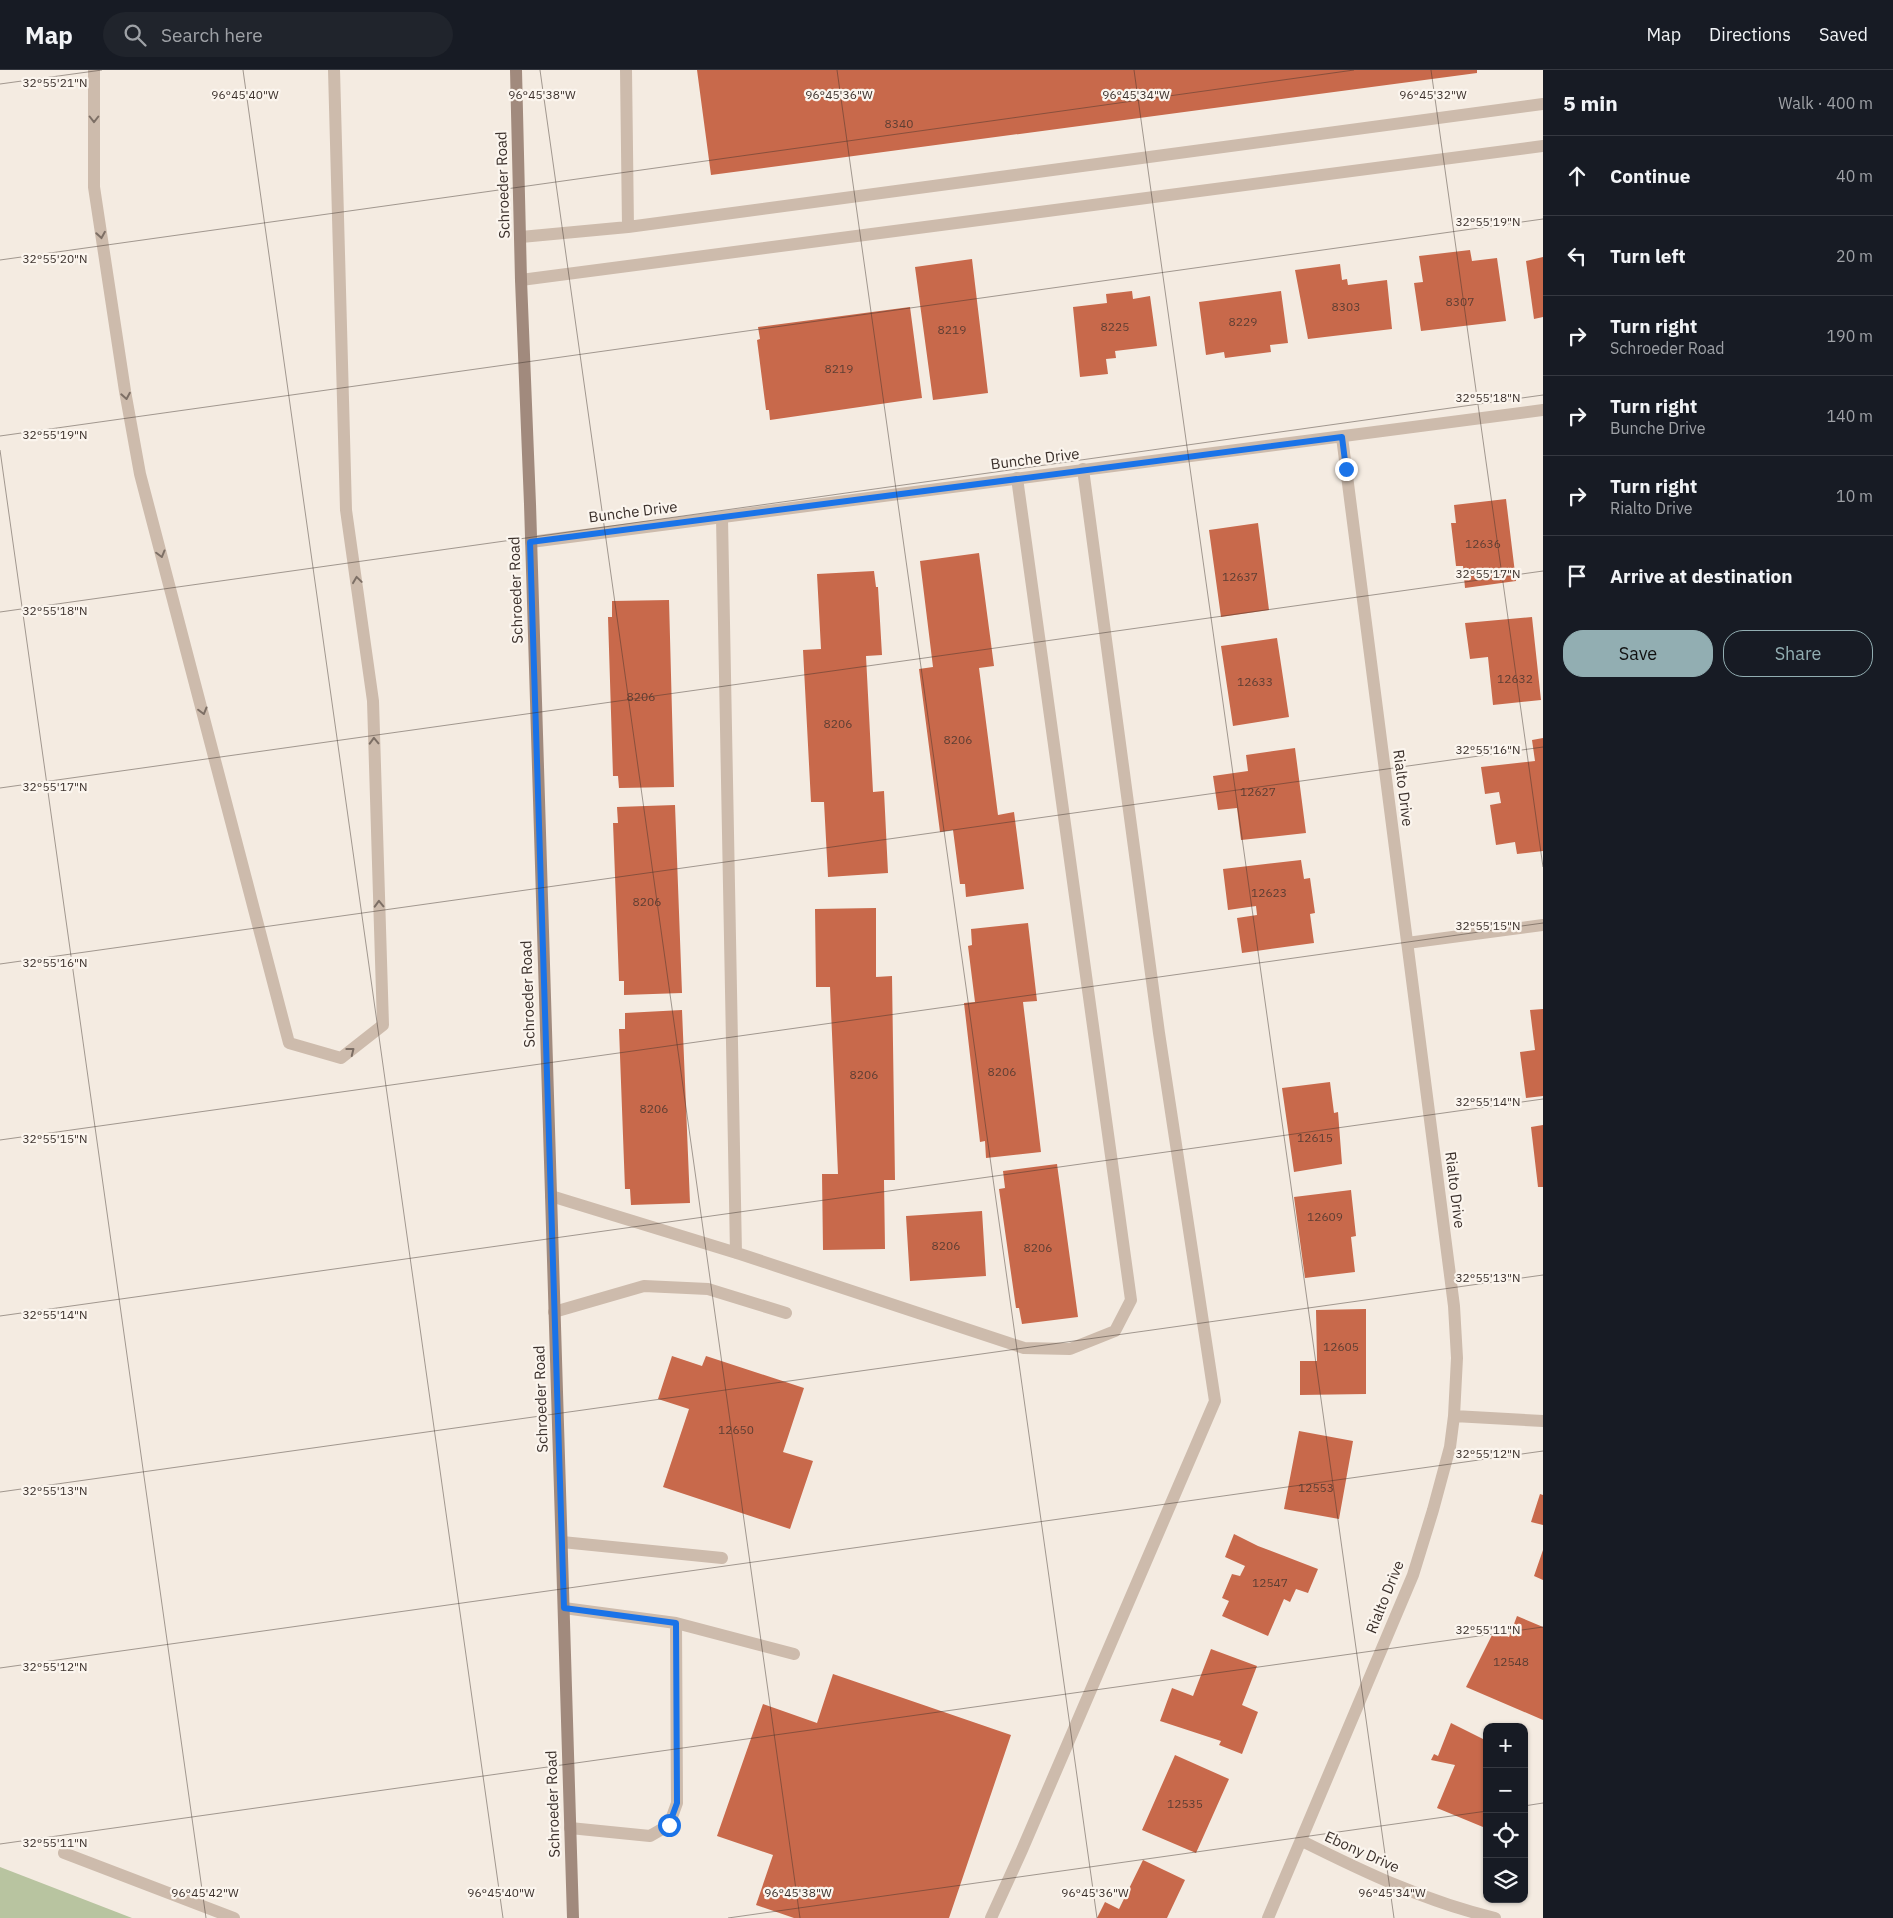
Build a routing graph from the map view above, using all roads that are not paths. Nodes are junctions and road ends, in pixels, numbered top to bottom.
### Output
1 (94, 70) edge
2 (334, 70) edge
3 (516, 70) edge
4 (626, 70) edge
5 (1543, 104) edge
6 (1543, 146) edge
7 (628, 227) junction
8 (521, 237) junction
9 (521, 280) junction
10 (1543, 410) edge
11 (1342, 437) junction
12 (1082, 469) junction
13 (1017, 478) junction
14 (722, 518) junction
15 (530, 542) junction
16 (1543, 925) edge
17 (1407, 943) junction
18 (551, 1196) junction
19 (736, 1253) junction
20 (554, 1312) junction
21 (786, 1313) dead end
22 (1454, 1416) junction
23 (1543, 1421) edge
24 (562, 1542) junction
25 (722, 1558) dead end
26 (564, 1608) junction
27 (676, 1623) junction
28 (794, 1654) dead end
29 (570, 1828) junction
30 (1302, 1841) junction
31 (64, 1853) dead end
32 (234, 1918) edge
33 (573, 1918) edge
34 (991, 1918) edge
35 (1268, 1918) edge
36 (1495, 1918) edge

1 -> 2 street
3 - 8 street, Schroeder Road
4 - 7 street
5 - 7 street
6 - 9 street
7 - 8 street
8 - 9 street, Schroeder Road
9 - 15 street, Schroeder Road
10 - 11 street, Bunche Drive
11 - 12 street, Bunche Drive
11 - 17 street, Rialto Drive
12 - 13 street, Bunche Drive
12 - 34 street
13 - 14 street, Bunche Drive
13 - 19 street
14 - 15 street, Bunche Drive
14 - 19 street
15 - 18 street, Schroeder Road
16 - 17 street
17 - 22 street, Rialto Drive
18 - 19 street
18 - 20 street, Schroeder Road
20 - 21 street
20 - 24 street, Schroeder Road
22 - 23 street
22 - 30 street, Rialto Drive
24 - 25 street
24 - 26 street, Schroeder Road
26 - 27 street
26 - 29 street, Schroeder Road
27 - 28 street
27 - 29 street
29 - 33 street, Schroeder Road
30 - 35 street, Rialto Drive
30 - 36 street, Ebony Drive
31 - 32 street

